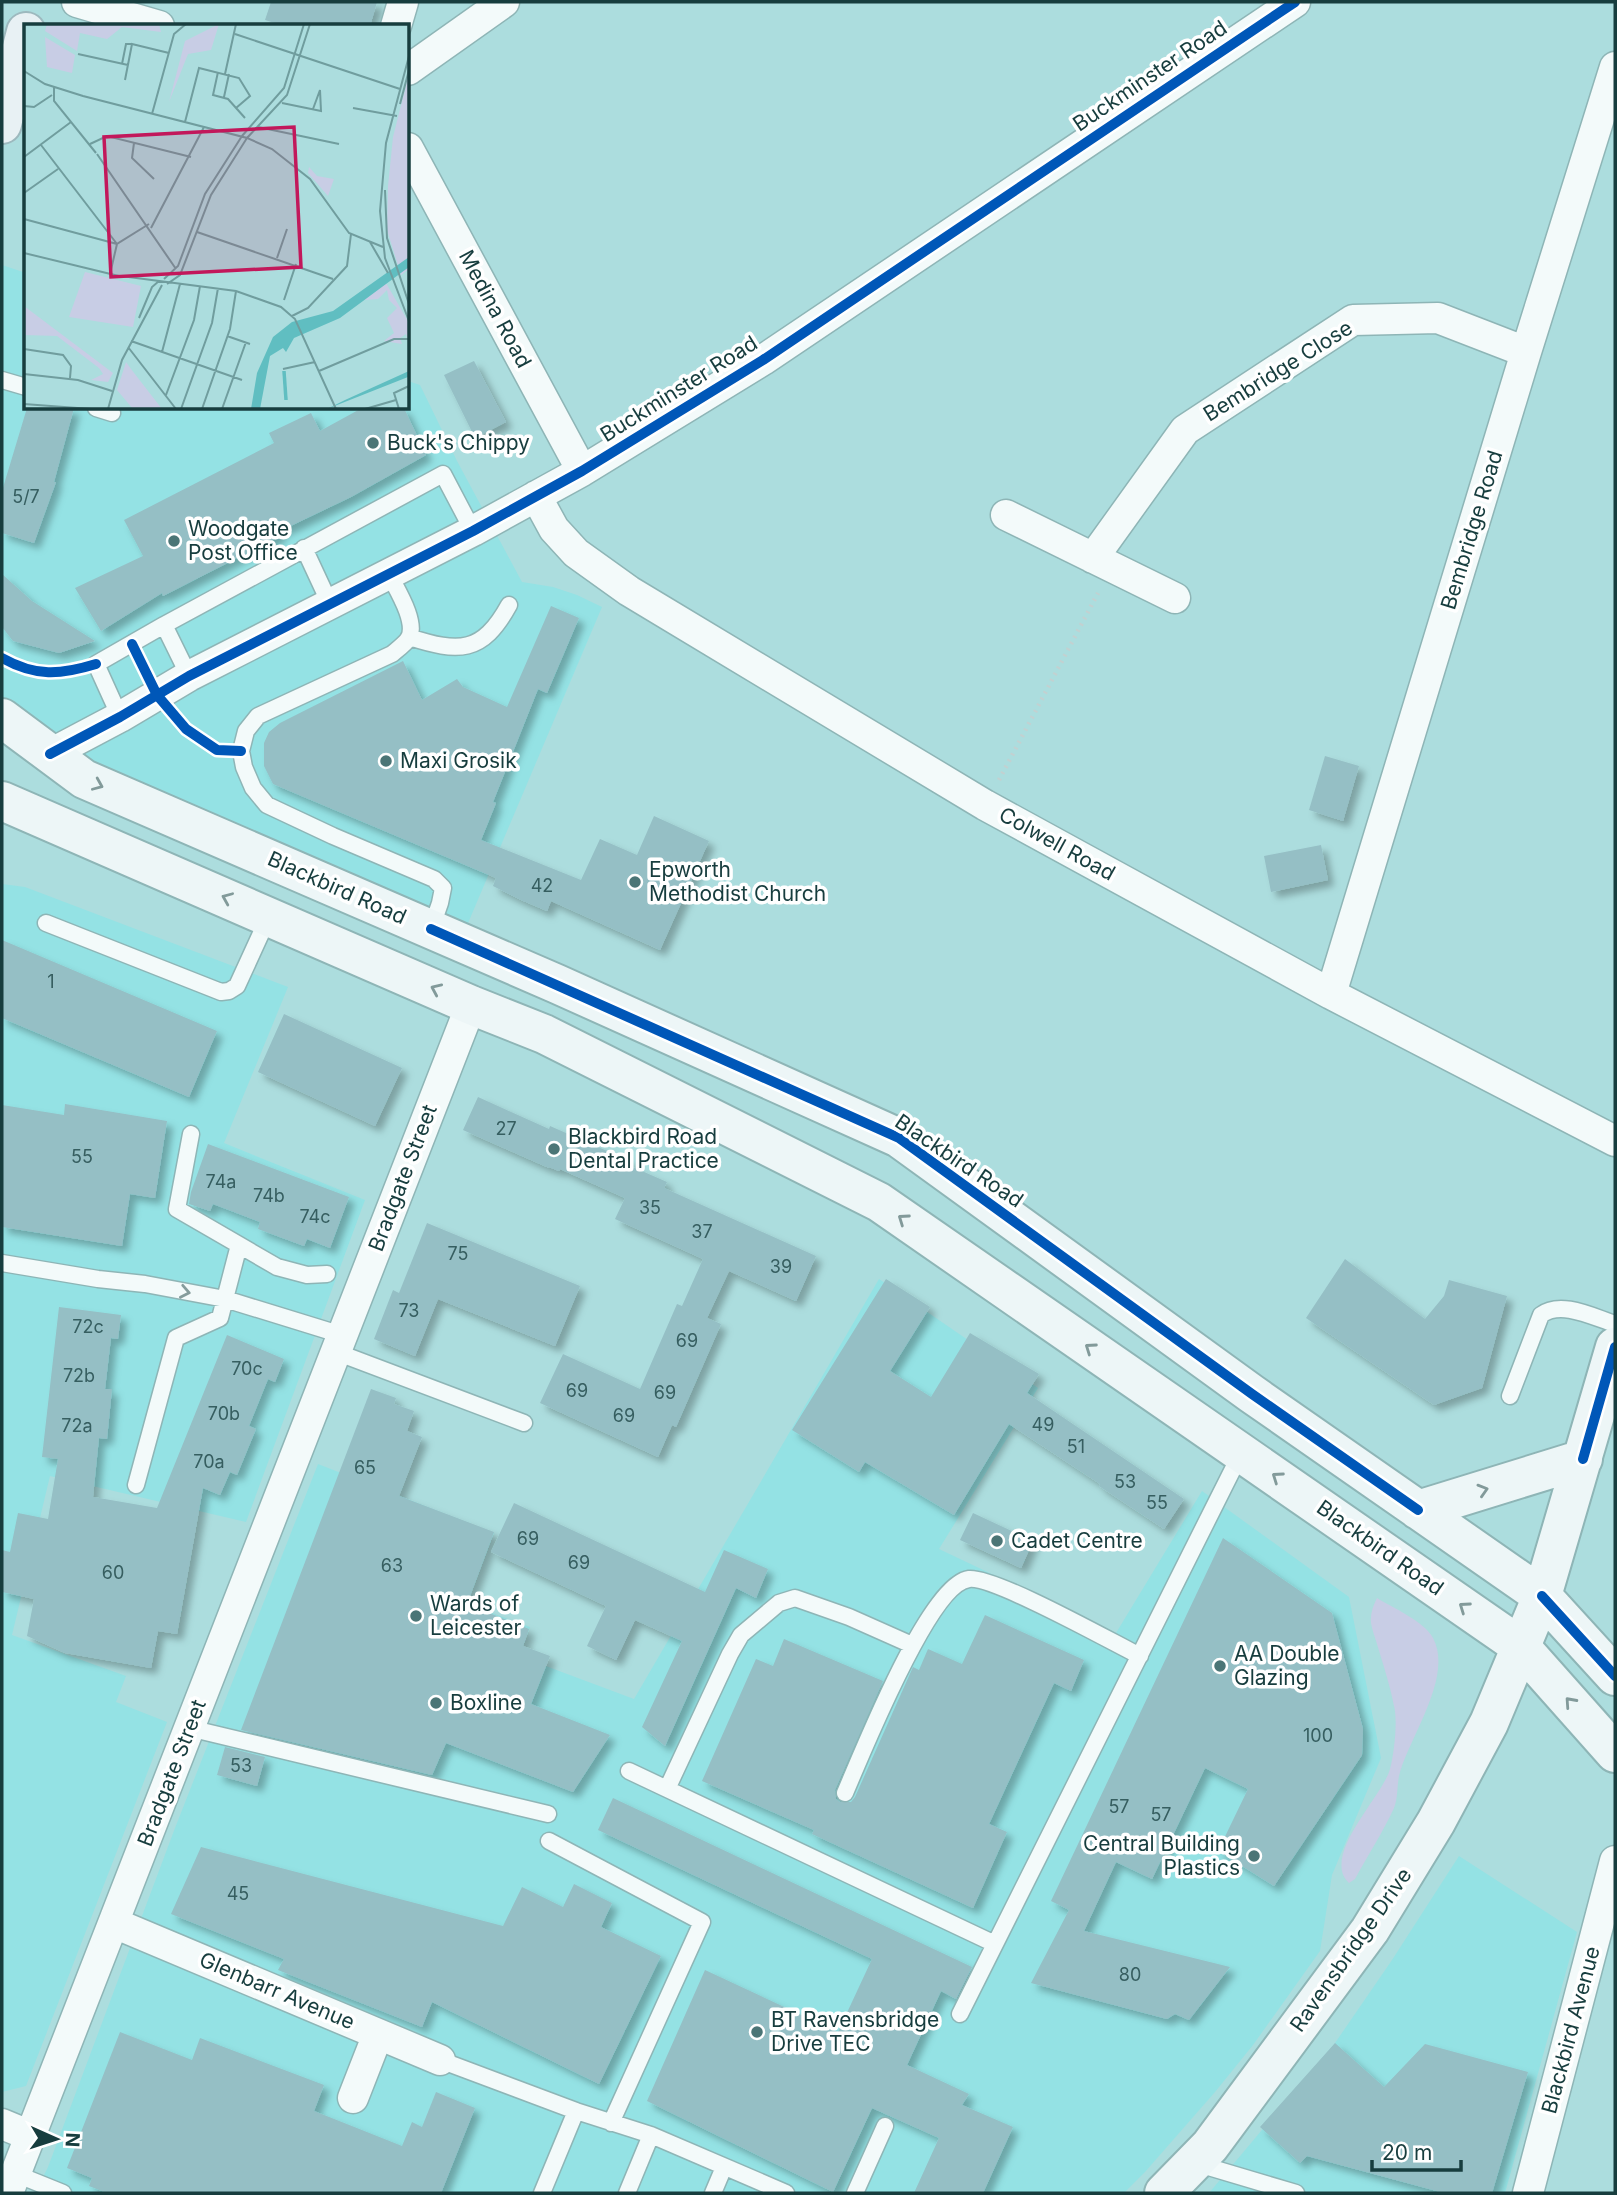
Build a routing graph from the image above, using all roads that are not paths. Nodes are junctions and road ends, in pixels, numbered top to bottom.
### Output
1 (34, 2) edge
2 (77, 2) edge
3 (403, 2) edge
4 (505, 2) edge
5 (1295, 2) edge
6 (28, 24) edge
7 (152, 24) edge
8 (397, 24) edge
9 (24, 40) edge
10 (1615, 67) edge
11 (410, 69) edge
12 (2, 126) edge
13 (410, 152) edge
14 (1526, 352) junction
15 (3, 381) edge
16 (24, 386) edge
17 (102, 410) edge
18 (112, 413) dead end
19 (582, 471) junction
20 (536, 496) junction
21 (1006, 515) dead end
22 (473, 531) junction
23 (304, 548) junction
24 (1102, 563) junction
25 (389, 574) junction
26 (1175, 598) dead end
27 (330, 604) junction
28 (509, 605) dead end
29 (164, 625) junction
30 (409, 637) junction
31 (189, 676) junction
32 (120, 717) junction
33 (2, 718) edge
34 (50, 754) junction
35 (2, 801) edge
36 (269, 916) junction
37 (46, 923) dead end
38 (431, 929) junction
39 (1331, 994) junction
40 (471, 1005) junction
41 (641, 1023) junction
42 (625, 1074) junction
43 (191, 1134) dead end
44 (1615, 1140) edge
45 (239, 1245) junction
46 (2, 1263) edge
47 (327, 1274) dead end
48 (225, 1299) junction
49 (1615, 1324) edge
50 (339, 1344) junction
51 (1615, 1347) edge
52 (1510, 1396) dead end
53 (524, 1423) dead end
54 (1241, 1453) junction
55 (1583, 1459) junction
56 (136, 1485) dead end
57 (1418, 1510) junction
58 (1542, 1596) junction
59 (912, 1645) junction
60 (1520, 1646) junction
61 (1140, 1656) junction
62 (1615, 1676) edge
63 (189, 1728) junction
64 (1615, 1753) edge
65 (629, 1771) dead end
66 (667, 1789) junction
67 (845, 1793) dead end
68 (548, 1814) dead end
69 (549, 1841) dead end
70 (1615, 1861) edge
71 (1610, 1903) edge
72 (114, 1923) junction
73 (995, 1944) junction
74 (960, 2014) dead end
75 (378, 2034) junction
76 (440, 2060) joint
77 (353, 2098) dead end
78 (576, 2111) junction
79 (611, 2123) junction
80 (2, 2124) edge
81 (885, 2126) dead end
82 (651, 2135) junction
83 (31, 2136) junction
84 (1195, 2163) junction
85 (724, 2167) junction
86 (12, 2184) edge
87 (775, 2191) edge
88 (63, 2193) edge
89 (541, 2193) edge
90 (626, 2193) edge
91 (713, 2193) edge
92 (855, 2193) edge
93 (1164, 2193) edge
94 (1296, 2193) edge
95 (1528, 2193) edge

1 - 6 main road
2 - 7 street
3 - 8 street
4 - 11 street
5 - 19 street, Buckminster Road
9 - 12 main road
10 - 14 street, Bembridge Road
13 - 19 street, Medina Road
14 - 24 street, Bembridge Close
14 - 39 street, Bembridge Road
15 - 16 lane
17 - 18 lane
19 - 20 street, Buckminster Road
20 - 22 street, Buckminster Road
20 - 39 street, Colwell Road
21 - 24 street
22 - 23 lane
22 - 25 street, Buckminster Road
23 - 27 lane
23 - 29 lane
24 - 26 street
25 - 27 street, Buckminster Road
25 - 30 lane
27 - 31 street, Buckminster Road
28 - 30 lane
29 - 31 lane
29 - 32 lane
30 - 38 lane
31 - 32 street, Buckminster Road
32 - 34 street, Buckminster Road
33 - 34 main road, Blackbird Road
34 -> 38 main road, Blackbird Road
36 -> 35 main road, Blackbird Road
36 - 37 lane
40 -> 36 main road, Blackbird Road
38 - 41 main road, Blackbird Road
39 - 44 street, Colwell Road
40 - 42 main road, Blackbird Road
40 - 50 street, Bradgate Street
41 - 42 main road
41 - 57 main road, Blackbird Road
54 -> 42 main road, Blackbird Road
43 - 45 lane
45 - 47 lane
45 - 48 lane
46 -> 48 lane
48 - 50 lane
48 - 56 lane
49 - 52 lane
50 - 53 lane
50 - 63 street, Bradgate Street
51 - 55 main road, Ravensbridge Drive
60 -> 54 main road, Blackbird Road
54 - 61 lane
57 -> 55 main road
55 - 58 main road, Ravensbridge Drive
57 - 58 main road, Blackbird Road
58 - 60 main road, Ravensbridge Drive
58 - 62 main road, Blackbird Road
59 - 61 lane
59 - 66 lane
59 - 67 lane
64 -> 60 main road, Blackbird Road
60 - 84 main road, Ravensbridge Drive
61 - 73 lane
63 - 68 lane
63 - 72 street, Bradgate Street
65 - 66 lane
66 - 73 lane
69 - 79 lane
70 - 71 street, Blackbird Avenue
71 - 95 street, Blackbird Avenue
72 - 75 street, Glenbarr Avenue
72 - 83 street, Bradgate Street
73 - 74 lane
75 - 76 street, Glenbarr Avenue
75 - 77 street
76 - 78 lane
78 - 79 lane
78 - 89 lane
79 - 82 lane
80 - 83 street
81 - 92 lane
82 - 85 lane
82 - 90 lane
83 - 86 street, Bradgate Street
84 - 93 main road, Ravensbridge Drive
84 - 94 lane
85 - 87 lane
85 - 91 lane
86 - 88 lane

